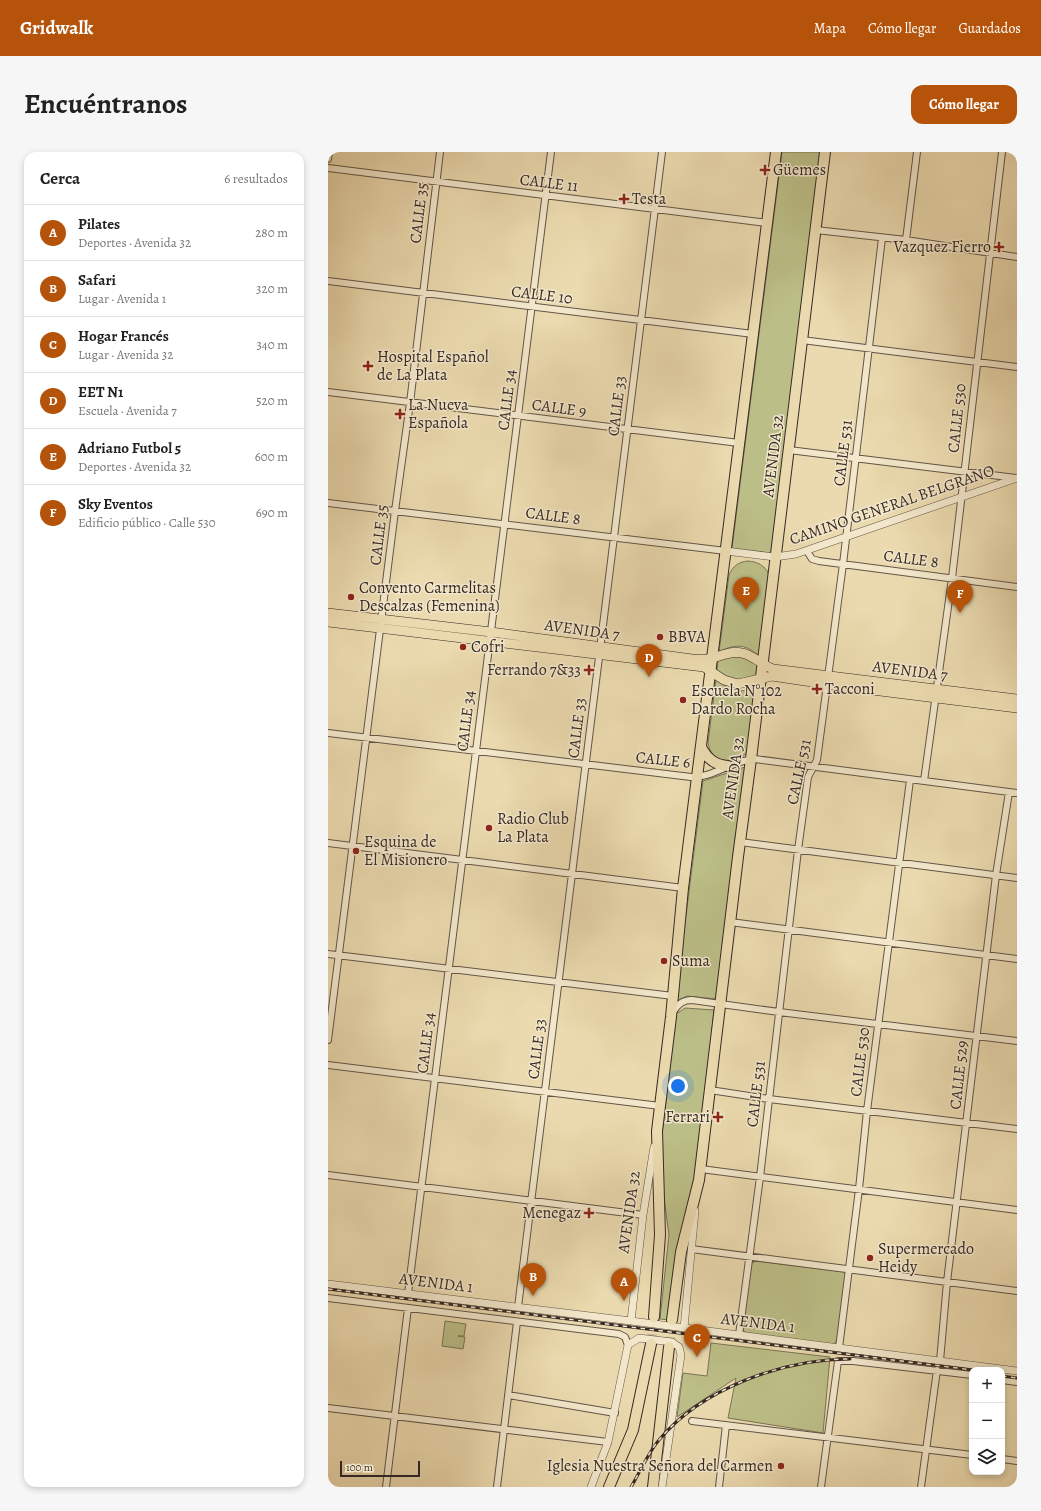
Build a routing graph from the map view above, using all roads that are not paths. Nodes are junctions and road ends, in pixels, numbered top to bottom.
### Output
1 (329, 152) edge
2 (440, 152) edge
3 (551, 152) edge
4 (662, 152) edge
5 (776, 152) edge
6 (826, 152) edge
7 (917, 152) edge
8 (1002, 152) edge
9 (328, 159) edge
10 (328, 168) edge
11 (436, 182) junction
12 (545, 195) junction
13 (655, 209) junction
14 (767, 223) junction
15 (816, 230) junction
16 (882, 238) junction
17 (906, 240) junction
18 (991, 253) junction
19 (1017, 257) edge
20 (328, 281) edge
21 (422, 293) junction
22 (532, 307) junction
23 (641, 320) junction
24 (753, 334) junction
25 (802, 340) junction
26 (870, 348) junction
27 (976, 362) junction
28 (1017, 367) edge
29 (328, 392) edge
30 (410, 403) junction
31 (518, 416) junction
32 (628, 429) junction
33 (739, 443) junction
34 (789, 450) junction
35 (855, 457) junction
36 (964, 472) junction
37 (1017, 478) edge
38 (962, 497) junction
39 (328, 503) edge
40 (395, 511) junction
41 (504, 524) junction
42 (846, 537) junction
43 (614, 538) junction
44 (726, 551) junction
45 (807, 551) junction
46 (775, 557) junction
47 (843, 564) junction
48 (952, 578) junction
49 (1017, 587) edge
50 (328, 613) edge
51 (328, 622) edge
52 (380, 624) junction
53 (490, 637) junction
54 (600, 651) junction
55 (712, 658) junction
56 (762, 665) junction
57 (711, 671) junction
58 (761, 677) junction
59 (828, 680) junction
60 (936, 693) junction
61 (1017, 699) edge
62 (1017, 708) edge
63 (328, 732) edge
64 (366, 737) junction
65 (701, 747) junction
66 (476, 750) junction
67 (751, 760) junction
68 (586, 764) junction
69 (728, 766) junction
70 (814, 766) junction
71 (697, 777) junction
72 (910, 780) junction
73 (924, 781) junction
74 (1009, 792) junction
75 (1017, 793) edge
76 (740, 842) junction
77 (328, 843) edge
78 (352, 846) junction
79 (798, 850) junction
80 (462, 860) junction
81 (898, 863) junction
82 (572, 874) junction
83 (996, 875) junction
84 (1017, 878) edge
85 (683, 888) junction
86 (730, 922) junction
87 (788, 930) junction
88 (888, 943) junction
89 (328, 954) edge
90 (339, 955) junction
91 (987, 956) junction
92 (1017, 959) edge
93 (449, 968) junction
94 (559, 982) junction
95 (673, 996) junction
96 (721, 1004) junction
97 (778, 1012) junction
98 (671, 1017) junction
99 (878, 1023) junction
100 (977, 1036) junction
101 (328, 1040) edge
102 (1017, 1041) edge
103 (328, 1065) edge
104 (435, 1078) junction
105 (710, 1090) junction
106 (545, 1092) junction
107 (769, 1099) junction
108 (660, 1106) junction
109 (867, 1111) junction
110 (967, 1124) junction
111 (1017, 1130) edge
112 (657, 1131) junction
113 (700, 1169) junction
114 (328, 1175) edge
115 (760, 1177) junction
116 (421, 1186) junction
117 (859, 1189) junction
118 (697, 1193) junction
119 (532, 1200) junction
120 (957, 1203) junction
121 (1017, 1210) edge
122 (643, 1215) junction
123 (691, 1249) junction
124 (749, 1257) junction
125 (850, 1269) junction
126 (947, 1282) junction
127 (328, 1284) edge
128 (1017, 1291) edge
129 (408, 1294) junction
130 (328, 1298) edge
131 (518, 1307) junction
132 (408, 1308) junction
133 (654, 1317) tunnel mouth
134 (672, 1320) tunnel mouth
135 (631, 1321) junction
136 (517, 1322) junction
137 (684, 1328) junction
138 (739, 1335) junction
139 (651, 1344) tunnel mouth
140 (628, 1345) junction
141 (674, 1347) junction
142 (839, 1348) junction
143 (940, 1361) junction
144 (937, 1370) junction
145 (1017, 1371) edge
146 (969, 1375) edge
147 (1005, 1380) edge
148 (1017, 1382) edge
149 (508, 1395) junction
150 (328, 1408) edge
151 (615, 1413) junction
152 (395, 1416) junction
153 (692, 1421) dead end
154 (726, 1425) junction
155 (504, 1430) junction
156 (828, 1437) junction
157 (608, 1442) junction
158 (926, 1449) junction
159 (969, 1455) edge
160 (1005, 1459) edge
161 (1017, 1460) edge
162 (386, 1487) edge
163 (497, 1487) edge
164 (591, 1487) edge
165 (609, 1487) edge
166 (653, 1487) edge
167 (662, 1487) edge
168 (719, 1487) edge
169 (821, 1487) edge
170 (921, 1487) edge

1 - 9 street
2 - 11 street, CALLE 35
3 - 12 street, CALLE 34
4 - 13 street, CALLE 33
5 - 14 highway, AVENIDA 32
6 - 15 highway, AVENIDA 32
7 - 17 street
8 - 18 street, CALLE 530
10 - 11 street, CALLE 11
11 - 12 street, CALLE 11
11 - 21 street, CALLE 35
12 - 13 street, CALLE 11
12 - 22 street, CALLE 34
13 - 14 street, CALLE 11
13 - 23 street, CALLE 33
14 - 24 highway, AVENIDA 32
15 - 16 street
15 - 25 highway, AVENIDA 32
16 - 17 street
16 - 26 street, CALLE 531
17 - 18 street
18 - 19 street
18 - 27 street, CALLE 530
20 - 21 street, CALLE 10
21 - 22 street, CALLE 10
21 - 30 street, CALLE 35
22 - 23 street, CALLE 10
22 - 31 street, CALLE 34
23 - 24 street, CALLE 10
23 - 32 street, CALLE 33
24 - 33 highway, AVENIDA 32
25 - 26 street
25 - 34 highway, AVENIDA 32
26 - 27 street
26 - 35 street, CALLE 531
27 - 28 street
27 - 36 street, CALLE 530
29 - 30 street, CALLE 9
30 - 31 street, CALLE 9
30 - 40 street, CALLE 35
31 - 32 street, CALLE 9
31 - 41 street, CALLE 34
32 - 33 street, CALLE 9
32 - 43 street, CALLE 33
33 - 44 highway, AVENIDA 32
34 - 35 street
34 - 46 highway, AVENIDA 32
35 - 36 street
35 - 42 street, CALLE 531
36 - 37 street
36 - 38 street, CALLE 530
37 - 38 street, CAMINO GENERAL BELGRANO
38 - 42 street, CAMINO GENERAL BELGRANO
38 - 48 street, CALLE 530
39 - 40 street, CALLE 8
40 - 41 street, CALLE 8
40 - 52 street, CALLE 35
41 - 43 street, CALLE 8
41 - 53 street, CALLE 34
42 - 45 street, CAMINO GENERAL BELGRANO
42 - 47 street, CALLE 531
43 - 44 street, CALLE 8
43 - 54 street, CALLE 33
44 - 46 street, CALLE 8
44 - 55 highway, AVENIDA 32
45 - 46 street, CAMINO GENERAL BELGRANO
45 - 47 street, CALLE 8
46 - 56 highway, AVENIDA 32
47 - 48 street, CALLE 8
47 - 59 street, CALLE 531
48 - 49 street, CALLE 8
48 - 60 street, CALLE 530
50 - 52 main road, AVENIDA 7
51 - 52 main road, AVENIDA 7
52 - 53 main road, AVENIDA 7
52 - 64 street, CALLE 35
53 - 54 main road, AVENIDA 7
53 - 66 street, CALLE 34
54 - 55 main road, AVENIDA 7
54 - 57 main road, AVENIDA 7
54 - 68 street, CALLE 33
55 - 56 main road, AVENIDA 7
55 - 57 highway, AVENIDA 32
56 - 58 highway, AVENIDA 32
56 - 59 main road, AVENIDA 7
57 - 58 main road, AVENIDA 7
57 - 65 highway, AVENIDA 32
58 - 59 main road, AVENIDA 7
58 - 67 highway, AVENIDA 32
59 - 60 main road, AVENIDA 7
59 - 70 street, CALLE 531
60 - 61 main road, AVENIDA 7
60 - 62 main road, AVENIDA 7
60 - 73 street, CALLE 530
63 - 64 street, CALLE 6
64 - 66 street, CALLE 6
64 - 78 street, CALLE 35
65 - 69 highway
65 - 71 highway, AVENIDA 32
66 - 68 street, CALLE 6
66 - 80 street, CALLE 34
67 - 69 street, CALLE 6
67 - 70 street, CALLE 6
67 - 76 highway, AVENIDA 32
68 - 71 street, CALLE 6
68 - 82 street, CALLE 33
69 - 71 street, CALLE 6
70 - 72 street, CALLE 6
70 - 79 street, CALLE 531
71 - 85 highway, AVENIDA 32
72 - 73 street, CALLE 6
72 - 81 street, CALLE 530
73 - 74 street, CALLE 6
74 - 75 street, CALLE 6
74 - 83 street, CALLE 529
76 - 79 street
76 - 86 highway, AVENIDA 32
77 - 78 street
78 - 80 street
78 - 90 street, CALLE 35
79 - 81 street
79 - 87 street, CALLE 531
80 - 82 street
80 - 93 street, CALLE 34
81 - 83 street
81 - 88 street, CALLE 530
82 - 85 street
82 - 94 street, CALLE 33
83 - 84 street
83 - 91 street, CALLE 529
85 - 95 highway, AVENIDA 32
86 - 87 street
86 - 96 highway, AVENIDA 32
87 - 88 street
87 - 97 street, CALLE 531
88 - 91 street
88 - 99 street, CALLE 530
89 - 90 street
90 - 93 street
90 - 101 street, CALLE 35
91 - 92 street
91 - 100 street, CALLE 529
93 - 94 street
93 - 104 street, CALLE 34
94 - 95 street
94 - 106 street, CALLE 33
95 - 98 highway, AVENIDA 32
96 - 97 street
96 - 98 street
96 - 105 highway, AVENIDA 32
97 - 99 street
97 - 107 street, CALLE 531
98 - 108 highway, AVENIDA 32
99 - 100 street
99 - 109 street, CALLE 530
100 - 102 street
100 - 110 street, CALLE 529
103 - 104 street
104 - 106 street
104 - 116 street, CALLE 34
105 - 107 street
105 - 113 highway, AVENIDA 32
106 - 108 street
106 - 119 street, CALLE 33
107 - 109 street
107 - 115 street, CALLE 531
108 - 112 highway, AVENIDA 32
109 - 110 street
109 - 117 street, CALLE 530
110 - 111 street
110 - 120 street, CALLE 529
112 - 122 street, AVENIDA 32
112 - 133 highway, AVENIDA 32
113 - 115 street
113 - 118 highway, AVENIDA 32
114 - 116 street
115 - 117 street
115 - 124 street, CALLE 531
116 - 119 street
116 - 129 street, CALLE 34
117 - 120 street
117 - 125 street, CALLE 530
118 - 123 street, AVENIDA 32
118 - 134 highway, AVENIDA 32
119 - 122 street
119 - 131 street, CALLE 33
120 - 121 street
120 - 126 street, CALLE 529
122 - 135 street, AVENIDA 32
123 - 124 street
123 - 137 street, AVENIDA 32
124 - 125 street
124 - 138 street, CALLE 531
125 - 126 street
125 - 142 street, CALLE 530
126 - 128 street
126 - 143 street, CALLE 529
127 - 129 street, AVENIDA 1
129 - 131 street, AVENIDA 1
130 - 132 street, AVENIDA 1
131 - 135 street, AVENIDA 1
132 - 136 street, AVENIDA 1
132 - 152 street
135 - 137 street, AVENIDA 1
136 - 140 street, AVENIDA 1
136 - 149 street
137 - 138 street, AVENIDA 1
138 - 142 street, AVENIDA 1
139 - 165 highway
140 - 141 street
140 - 151 street
141 - 166 highway
141 - 167 street
142 - 143 street, AVENIDA 1
143 - 145 street, AVENIDA 1
144 - 146 street
144 - 156 street
144 - 158 street
147 - 148 street
149 - 151 street
149 - 155 street
150 - 152 street
151 - 157 street
152 - 155 street
152 - 162 street
153 - 154 street
154 - 156 street
154 - 168 street
155 - 157 street
155 - 163 street
156 - 158 street
156 - 169 street
157 - 164 street
158 - 159 street
158 - 170 street
160 - 161 street

